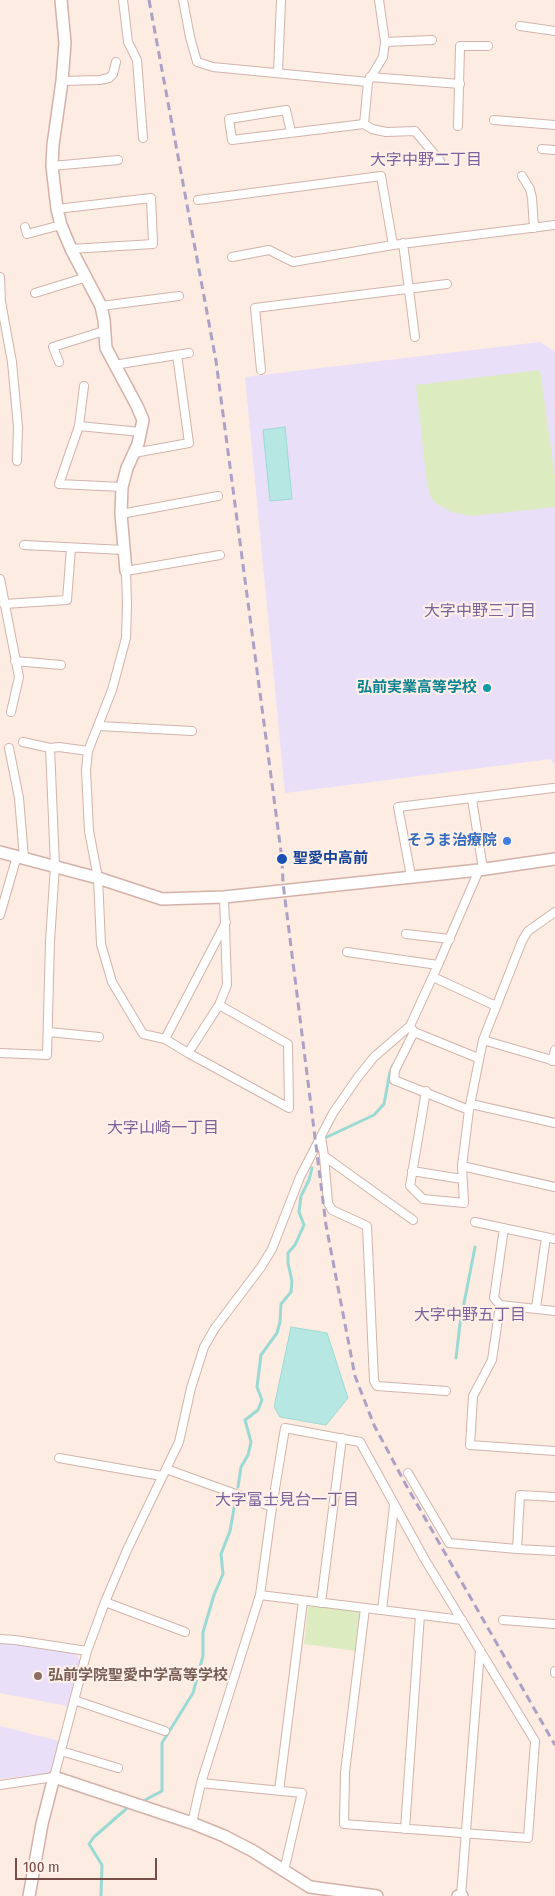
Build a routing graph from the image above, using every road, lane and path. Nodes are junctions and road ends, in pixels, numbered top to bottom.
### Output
1 (61, 0) edge
2 (123, 0) edge
3 (183, 0) edge
4 (281, 0) edge
5 (379, 0) edge
6 (520, 26) dead end
7 (555, 31) edge
8 (432, 40) dead end
9 (386, 42) junction
10 (488, 46) dead end
11 (116, 62) dead end
12 (278, 73) junction
13 (369, 79) junction
14 (62, 81) junction
15 (460, 84) junction
16 (494, 120) dead end
17 (364, 124) junction
18 (555, 125) edge
19 (458, 126) dead end
20 (291, 132) junction
21 (143, 138) dead end
22 (542, 149) dead end
23 (555, 150) edge
24 (118, 160) dead end
25 (440, 161) dead end
26 (52, 166) junction
27 (522, 176) dead end
28 (198, 200) dead end
29 (57, 209) junction
30 (61, 225) junction
31 (555, 225) edge
32 (25, 227) dead end
33 (534, 228) junction
34 (403, 244) junction
35 (393, 245) junction
36 (71, 249) junction
37 (232, 257) dead end
38 (0, 277) edge
39 (87, 277) junction
40 (447, 284) dead end
41 (408, 288) junction
42 (35, 293) dead end
43 (179, 296) dead end
44 (101, 306) junction
45 (104, 332) junction
46 (414, 337) dead end
47 (189, 353) dead end
48 (177, 355) junction
49 (59, 362) dead end
50 (114, 364) junction
51 (261, 370) dead end
52 (84, 386) dead end
53 (79, 426) junction
54 (141, 432) junction
55 (134, 453) junction
56 (17, 461) dead end
57 (122, 488) junction
58 (218, 496) dead end
59 (121, 514) junction
60 (24, 545) dead end
61 (71, 548) junction
62 (124, 550) junction
63 (220, 555) dead end
64 (126, 571) junction
65 (0, 579) edge
66 (0, 586) edge
67 (4, 604) junction
68 (15, 662) junction
69 (61, 666) dead end
70 (11, 712) dead end
71 (99, 726) junction
72 (192, 730) dead end
73 (23, 742) dead end
74 (9, 748) dead end
75 (50, 748) junction
76 (88, 751) junction
77 (553, 788) dead end
78 (472, 799) junction
79 (0, 852) edge
80 (20, 857) junction
81 (555, 859) edge
82 (55, 866) junction
83 (481, 869) junction
84 (411, 876) junction
85 (98, 878) junction
86 (224, 897) junction
87 (555, 912) edge
88 (0, 915) edge
89 (226, 922) junction
90 (406, 934) dead end
91 (450, 939) junction
92 (347, 952) dead end
93 (438, 965) junction
94 (433, 977) junction
95 (219, 1005) junction
96 (496, 1006) junction
97 (412, 1029) junction
98 (49, 1032) junction
99 (99, 1037) dead end
100 (165, 1039) junction
101 (483, 1040) junction
102 (555, 1050) edge
103 (0, 1053) edge
104 (188, 1053) junction
105 (478, 1058) junction
106 (554, 1061) edge
107 (426, 1091) junction
108 (470, 1107) junction
109 (555, 1123) edge
110 (321, 1137) junction
111 (324, 1156) junction
112 (462, 1166) junction
113 (412, 1171) junction
114 (462, 1179) junction
115 (555, 1187) edge
116 (413, 1220) dead end
117 (475, 1222) dead end
118 (504, 1228) junction
119 (546, 1237) junction
120 (555, 1239) edge
121 (500, 1305) junction
122 (536, 1308) junction
123 (555, 1311) edge
124 (446, 1391) dead end
125 (342, 1438) junction
126 (555, 1450) edge
127 (59, 1458) dead end
128 (164, 1473) junction
129 (408, 1473) dead end
130 (555, 1497) edge
131 (394, 1506) junction
132 (272, 1507) junction
133 (517, 1549) junction
134 (555, 1551) edge
135 (260, 1595) junction
136 (303, 1601) junction
137 (105, 1602) junction
138 (321, 1603) junction
139 (365, 1608) junction
140 (382, 1610) junction
141 (420, 1615) junction
142 (462, 1620) junction
143 (502, 1620) dead end
144 (555, 1624) edge
145 (185, 1632) dead end
146 (0, 1639) edge
147 (480, 1650) junction
148 (87, 1651) junction
149 (74, 1700) junction
150 (165, 1730) dead end
151 (61, 1751) junction
152 (118, 1768) dead end
153 (54, 1778) junction
154 (201, 1783) junction
155 (0, 1785) edge
156 (279, 1791) junction
157 (192, 1823) junction
158 (405, 1829) junction
159 (465, 1834) junction
160 (284, 1871) junction
161 (29, 1896) edge
162 (377, 1896) edge
163 (460, 1896) edge

1 - 14 street
2 - 21 street
3 - 12 street
4 - 12 street
5 - 9 street
6 - 7 street
8 - 9 street
9 - 13 street
10 - 15 street
11 - 14 street
12 - 13 street
13 - 15 street
13 - 17 street
14 - 26 street
15 - 19 street
16 - 18 street
17 - 20 street
17 - 25 street
20 - 20 street
22 - 23 street
24 - 26 street
26 - 29 street
27 - 33 street
28 - 35 street
29 - 30 street
29 - 36 street
30 - 32 street
30 - 36 street
31 - 33 street
33 - 34 street
34 - 35 street
34 - 41 street
35 - 37 street
36 - 39 street
38 - 56 street
39 - 42 street
39 - 44 street
40 - 41 street
41 - 46 street
41 - 51 street
43 - 44 street
44 - 45 street
45 - 49 street
45 - 50 street
47 - 48 street
48 - 50 street
48 - 55 street
50 - 54 street
52 - 53 street
53 - 54 street
53 - 57 street
54 - 55 street
55 - 57 street
57 - 59 street
58 - 59 street
59 - 62 street
60 - 61 street
61 - 62 street
61 - 67 street
62 - 64 street
63 - 64 street
64 - 71 street
65 - 66 street
66 - 67 street
67 - 68 street
68 - 69 street
68 - 70 street
71 - 72 street
71 - 76 street
73 - 75 street
74 - 80 street
75 - 76 street
75 - 82 street
76 - 85 street
77 - 78 street
78 - 83 street
78 - 84 street
79 - 80 street
80 - 82 street
80 - 88 street
81 - 83 street
82 - 85 street
82 - 98 street
83 - 84 street
83 - 91 street
84 - 86 street
85 - 86 street
85 - 100 street
86 - 89 street
87 - 96 street
89 - 95 street
89 - 100 street
90 - 91 street
91 - 93 street
92 - 93 street
93 - 94 street
94 - 96 street
94 - 97 street
95 - 104 street
95 - 104 street
96 - 101 street
97 - 105 street
97 - 107 street
97 - 110 street
98 - 99 street
98 - 103 street
100 - 104 street
101 - 105 street
101 - 106 street
102 - 106 street
105 - 108 street
107 - 108 street
107 - 113 street
108 - 109 street
108 - 112 street
110 - 111 street
110 - 128 street
111 - 116 street
111 - 124 street
112 - 114 street
112 - 115 street
113 - 114 street
113 - 114 street
117 - 118 street
118 - 119 street
118 - 121 street
119 - 120 street
119 - 122 street
121 - 122 street
121 - 126 street
122 - 123 street
125 - 131 street
125 - 132 street
125 - 138 street
127 - 128 street
128 - 132 street
128 - 137 street
129 - 133 street
130 - 133 street
131 - 140 street
131 - 142 street
132 - 135 street
133 - 134 street
135 - 136 street
135 - 154 street
136 - 138 street
136 - 156 street
137 - 145 street
137 - 148 street
138 - 139 street
139 - 140 street
139 - 158 street
140 - 141 street
141 - 142 street
141 - 158 street
142 - 147 street
143 - 144 street
146 - 148 street
147 - 159 street
147 - 159 street
148 - 149 street
149 - 150 street
149 - 151 street
151 - 152 street
151 - 153 street
153 - 155 street
153 - 157 street
153 - 161 street
154 - 156 street
154 - 157 street
156 - 160 street
157 - 160 street
158 - 159 street
159 - 163 street
160 - 162 street

